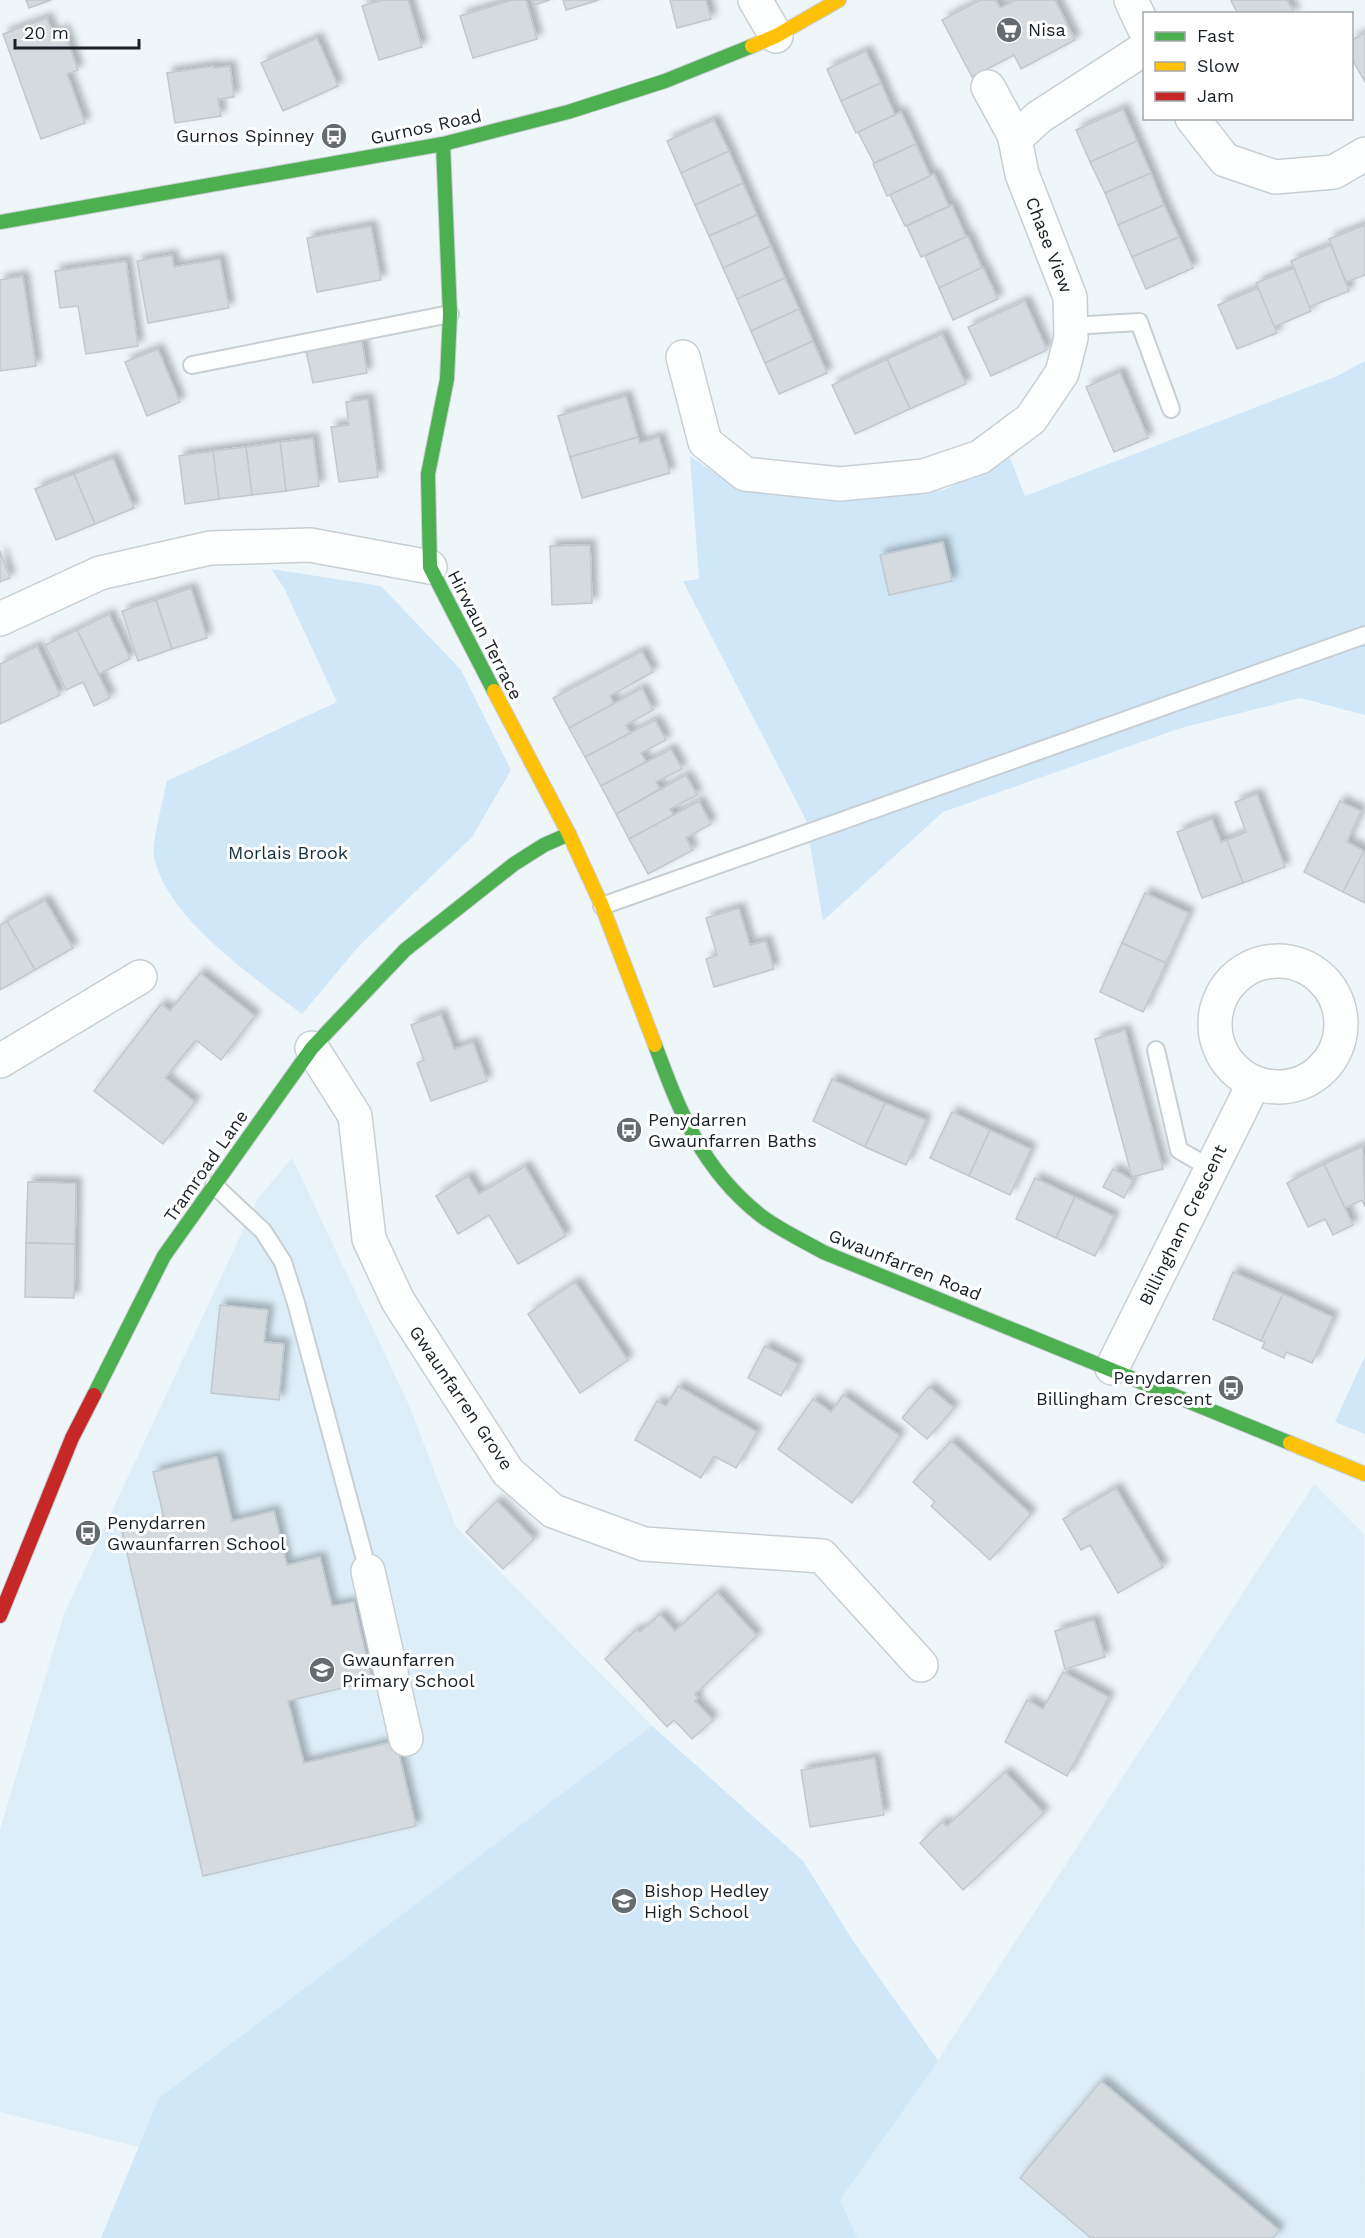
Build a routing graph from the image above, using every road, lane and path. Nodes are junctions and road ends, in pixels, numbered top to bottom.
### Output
1 (755, 0) edge
2 (839, 0) edge
3 (1131, 0) edge
4 (1143, 26) edge
5 (776, 36) junction
6 (1143, 50) edge
7 (988, 87) dead end
8 (1194, 120) edge
9 (1016, 138) junction
10 (443, 144) junction
11 (1365, 154) edge
12 (2, 217) edge
13 (450, 314) junction
14 (1071, 326) junction
15 (683, 357) dead end
16 (192, 365) dead end
17 (1171, 409) dead end
18 (430, 567) junction
19 (0, 619) edge
20 (1365, 636) edge
21 (569, 834) junction
22 (602, 906) junction
23 (140, 977) dead end
24 (312, 1048) junction
25 (1156, 1050) dead end
26 (0, 1061) edge
27 (1254, 1083) dead end
28 (1210, 1168) junction
29 (214, 1185) junction
30 (1112, 1368) junction
31 (1365, 1474) edge
32 (368, 1571) joint
33 (0, 1616) edge
34 (921, 1665) dead end
35 (406, 1739) dead end

1 - 5 street
2 - 5 street, Gurnos Road
3 - 4 street
5 - 10 street, Gurnos Road
6 - 9 street
7 - 9 street, Chase View
8 - 11 street
9 - 14 street, Chase View
10 - 12 street, Gurnos Road
10 - 13 street, Hirwaun Terrace
13 - 16 lane
13 - 18 street, Hirwaun Terrace
14 - 15 street, Chase View
14 - 17 lane
18 - 19 street
18 - 21 street, Hirwaun Terrace
20 - 22 lane
21 - 22 street, Hirwaun Terrace
21 - 24 street, Tramroad Lane
22 - 30 street, Gwaunfarren Road
23 - 26 street
24 - 29 street, Tramroad Lane
24 - 34 street, Gwaunfarren Grove
25 - 28 lane
27 - 28 street, Billingham Crescent
28 - 30 street, Billingham Crescent
29 - 32 lane
29 - 33 street, Tramroad Lane
30 - 31 street, Gwaunfarren Road
32 - 35 street

